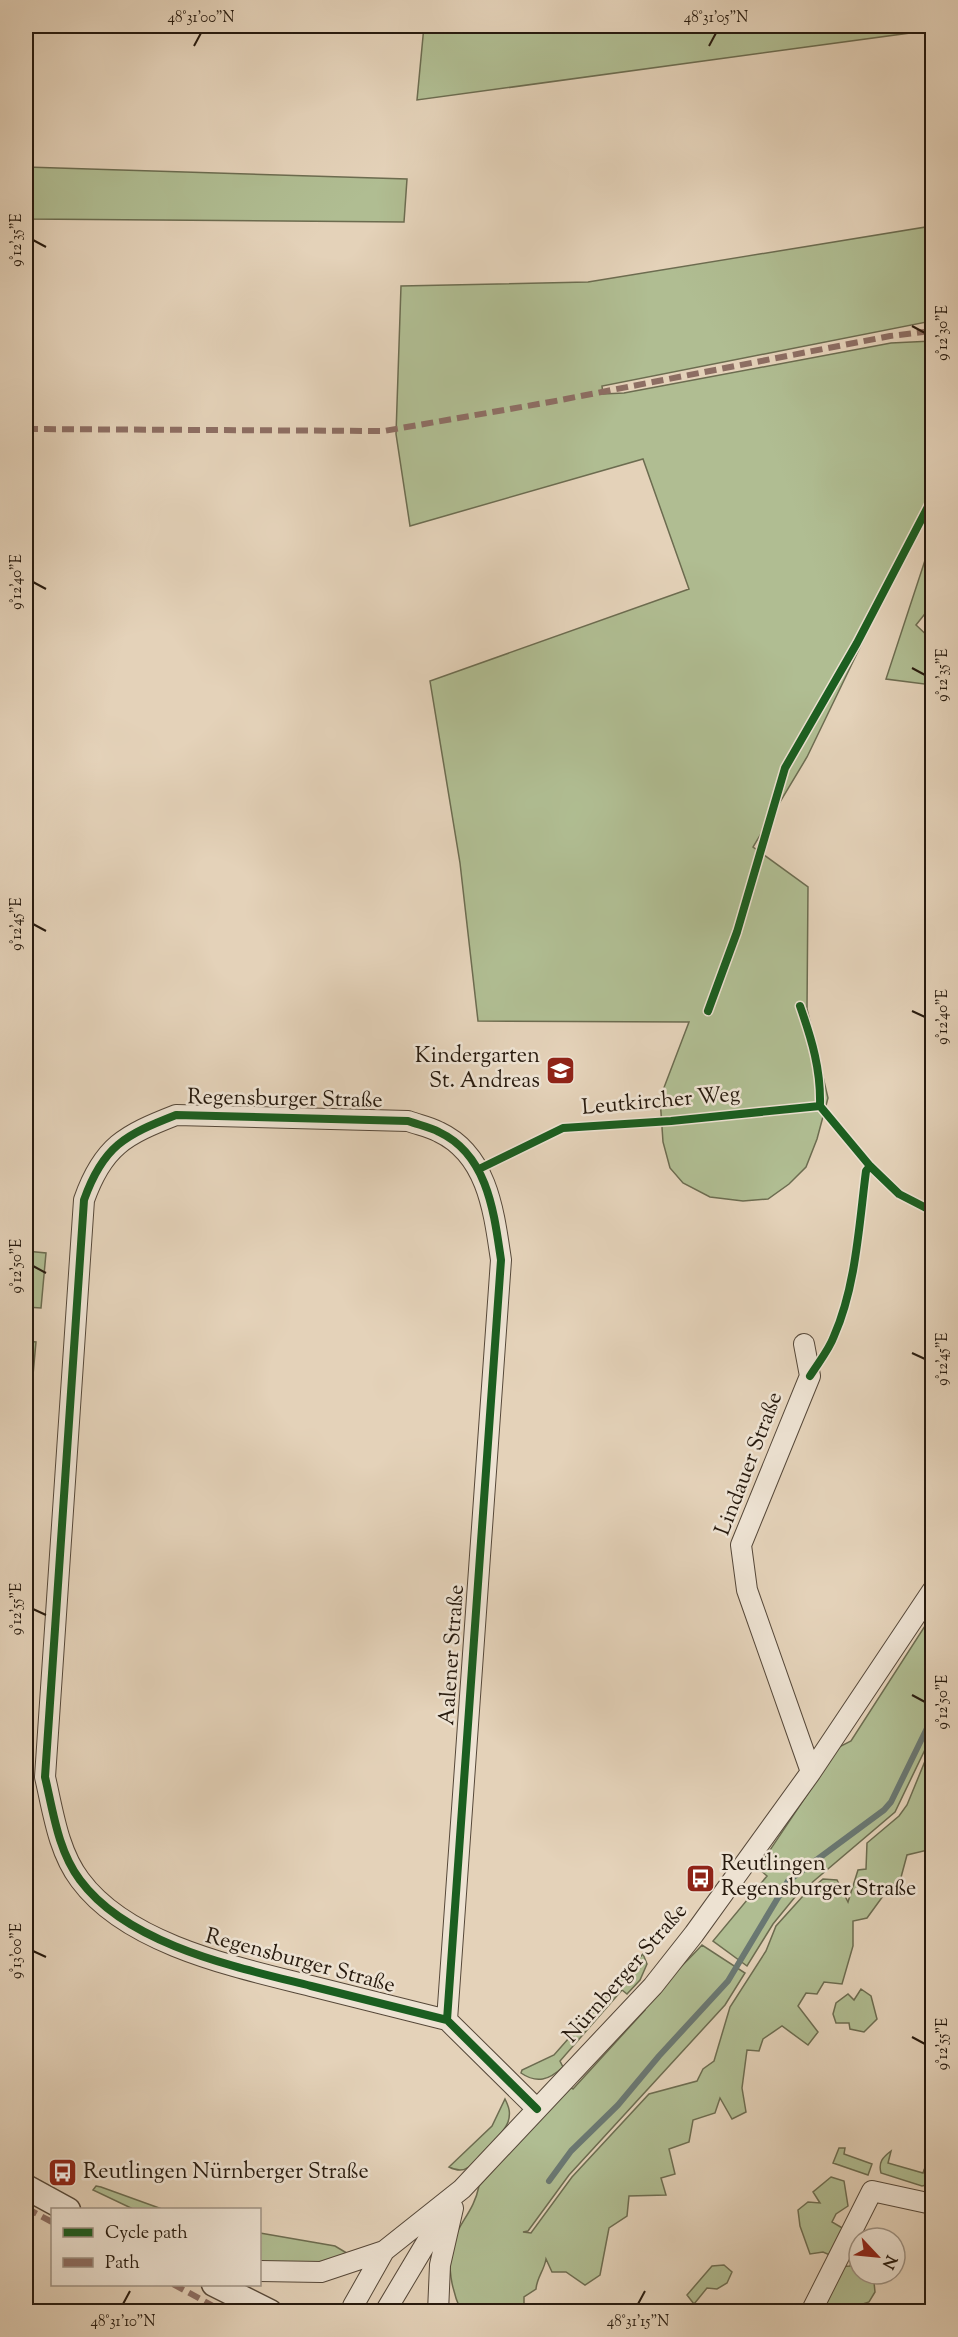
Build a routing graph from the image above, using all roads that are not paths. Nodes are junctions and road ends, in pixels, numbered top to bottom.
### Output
1 (479, 1169) joint
2 (804, 1344) dead end
3 (933, 1591) edge
4 (811, 1772) junction
5 (447, 2020) junction
6 (537, 2109) junction
7 (26, 2187) edge
8 (457, 2194) junction
9 (933, 2204) edge
10 (64, 2208) edge
11 (384, 2251) junction
12 (261, 2271) edge
13 (218, 2286) edge
14 (270, 2312) edge
15 (353, 2312) edge
16 (385, 2312) edge
17 (438, 2312) edge
18 (810, 2312) edge

1 - 5 street, Aalener Straße
1 - 5 street, Regensburger Straße
2 - 4 street, Lindauer Straße
3 - 4 street, Nürnberger Straße
4 - 6 street, Nürnberger Straße
5 - 6 street
6 - 8 street, Nürnberger Straße
7 - 10 street
8 - 11 street, Nürnberger Straße
8 - 16 street, Nürnberger Straße
8 - 17 street, Nürnberger Straße
9 - 18 street
11 - 12 street, Nürnberger Straße
11 - 15 street, Nürnberger Straße
13 - 14 street

